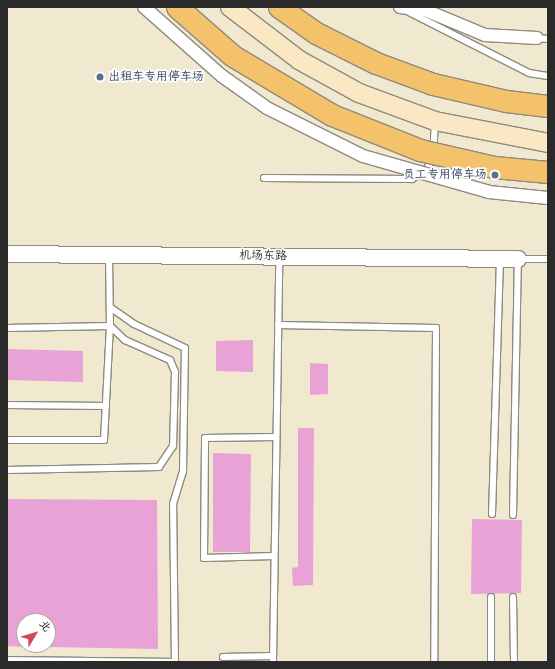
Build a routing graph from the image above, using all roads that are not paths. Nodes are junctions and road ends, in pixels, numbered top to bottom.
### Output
1 (144, 7) edge
2 (177, 7) edge
3 (230, 7) edge
4 (279, 7) edge
5 (400, 7) edge
6 (437, 7) edge
7 (425, 10) junction
8 (543, 38) edge
9 (548, 76) edge
10 (548, 106) edge
11 (435, 120) junction
12 (548, 143) edge
13 (433, 158) junction
14 (446, 162) dead end
15 (548, 172) edge
16 (264, 178) dead end
17 (548, 198) edge
18 (7, 254) edge
19 (109, 255) junction
20 (279, 256) junction
21 (500, 258) junction
22 (518, 259) junction
23 (548, 259) edge
24 (110, 307) junction
25 (278, 325) junction
26 (110, 326) junction
27 (7, 328) edge
28 (7, 406) edge
29 (106, 406) junction
30 (275, 437) junction
31 (7, 440) edge
32 (7, 470) edge
33 (492, 514) dead end
34 (513, 515) dead end
35 (274, 556) junction
36 (491, 597) dead end
37 (512, 597) dead end
38 (223, 657) dead end
39 (273, 659) edge
40 (7, 660) edge
41 (434, 662) edge
42 (492, 662) edge
43 (514, 662) edge

1 - 17 street, bridge
2 - 15 highway, bridge
3 - 11 main road
4 - 10 highway
5 - 7 street
5 - 9 lane
6 - 7 street
7 - 8 street
11 - 12 main road
11 - 13 lane
13 - 14 lane
13 - 16 lane
18 - 19 street, 机场东路
19 - 20 street, 机场东路
19 - 24 lane
20 - 21 street, 机场东路
20 - 25 lane
21 - 22 street, 机场东路
21 - 33 lane
22 - 23 lane
22 - 34 lane
24 - 26 lane
24 - 40 lane
25 - 30 lane
25 - 41 lane
26 - 27 lane
26 - 29 lane
26 - 32 lane
28 - 29 lane
29 - 31 lane
30 - 35 lane
30 - 35 lane
35 - 39 lane
36 - 42 lane
37 - 43 lane
38 - 39 lane

